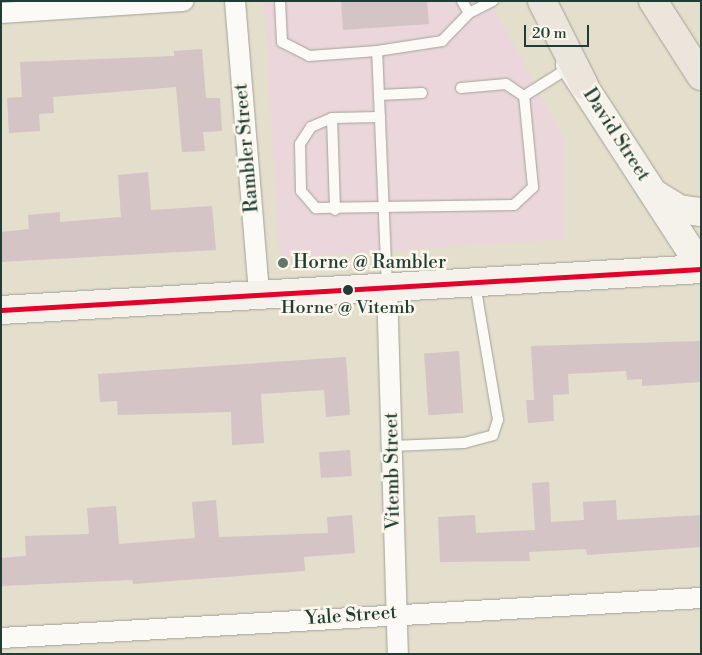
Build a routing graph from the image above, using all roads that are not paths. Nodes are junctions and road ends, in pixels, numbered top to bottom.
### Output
1 (184, 1) edge
2 (236, 1) edge
3 (280, 1) edge
4 (462, 1) edge
5 (493, 1) edge
6 (532, 1) edge
7 (542, 1) edge
8 (653, 1) edge
9 (1, 12) edge
10 (469, 13) junction
11 (377, 51) junction
12 (577, 76) junction
13 (701, 76) edge
14 (461, 88) dead end
15 (422, 93) dead end
16 (380, 95) junction
17 (524, 96) junction
18 (380, 117) junction
19 (332, 118) junction
20 (655, 194) junction
21 (334, 210) junction
22 (384, 210) junction
23 (701, 212) edge
24 (701, 268) edge
25 (474, 282) junction
26 (387, 288) junction
27 (259, 295) junction
28 (1, 310) edge
29 (393, 446) junction
30 (701, 598) edge
31 (394, 613) junction
32 (1, 638) edge
33 (398, 654) edge

1 - 9 street
2 - 27 street, Rambler Street
3 - 11 lane
4 - 10 lane
5 - 10 lane
6 - 12 main road, David Street
7 - 12 highway
8 - 13 highway
10 - 11 lane
11 - 16 lane
12 - 17 lane
12 - 20 main road, David Street
14 - 17 lane
15 - 16 lane
16 - 18 lane
17 - 22 lane
18 - 19 lane
18 - 22 lane
19 - 21 lane
19 - 21 lane
20 - 23 main road
20 - 24 main road, David Street
21 - 22 lane
22 - 26 lane
24 - 25 main road
25 - 26 main road
25 - 29 lane
26 - 27 main road
26 - 29 street, Vitemb Street
27 - 28 main road
29 - 31 street, Vitemb Street
30 - 31 street, Yale Street
31 - 32 street, Yale Street
31 - 33 street, Vitemb Street

